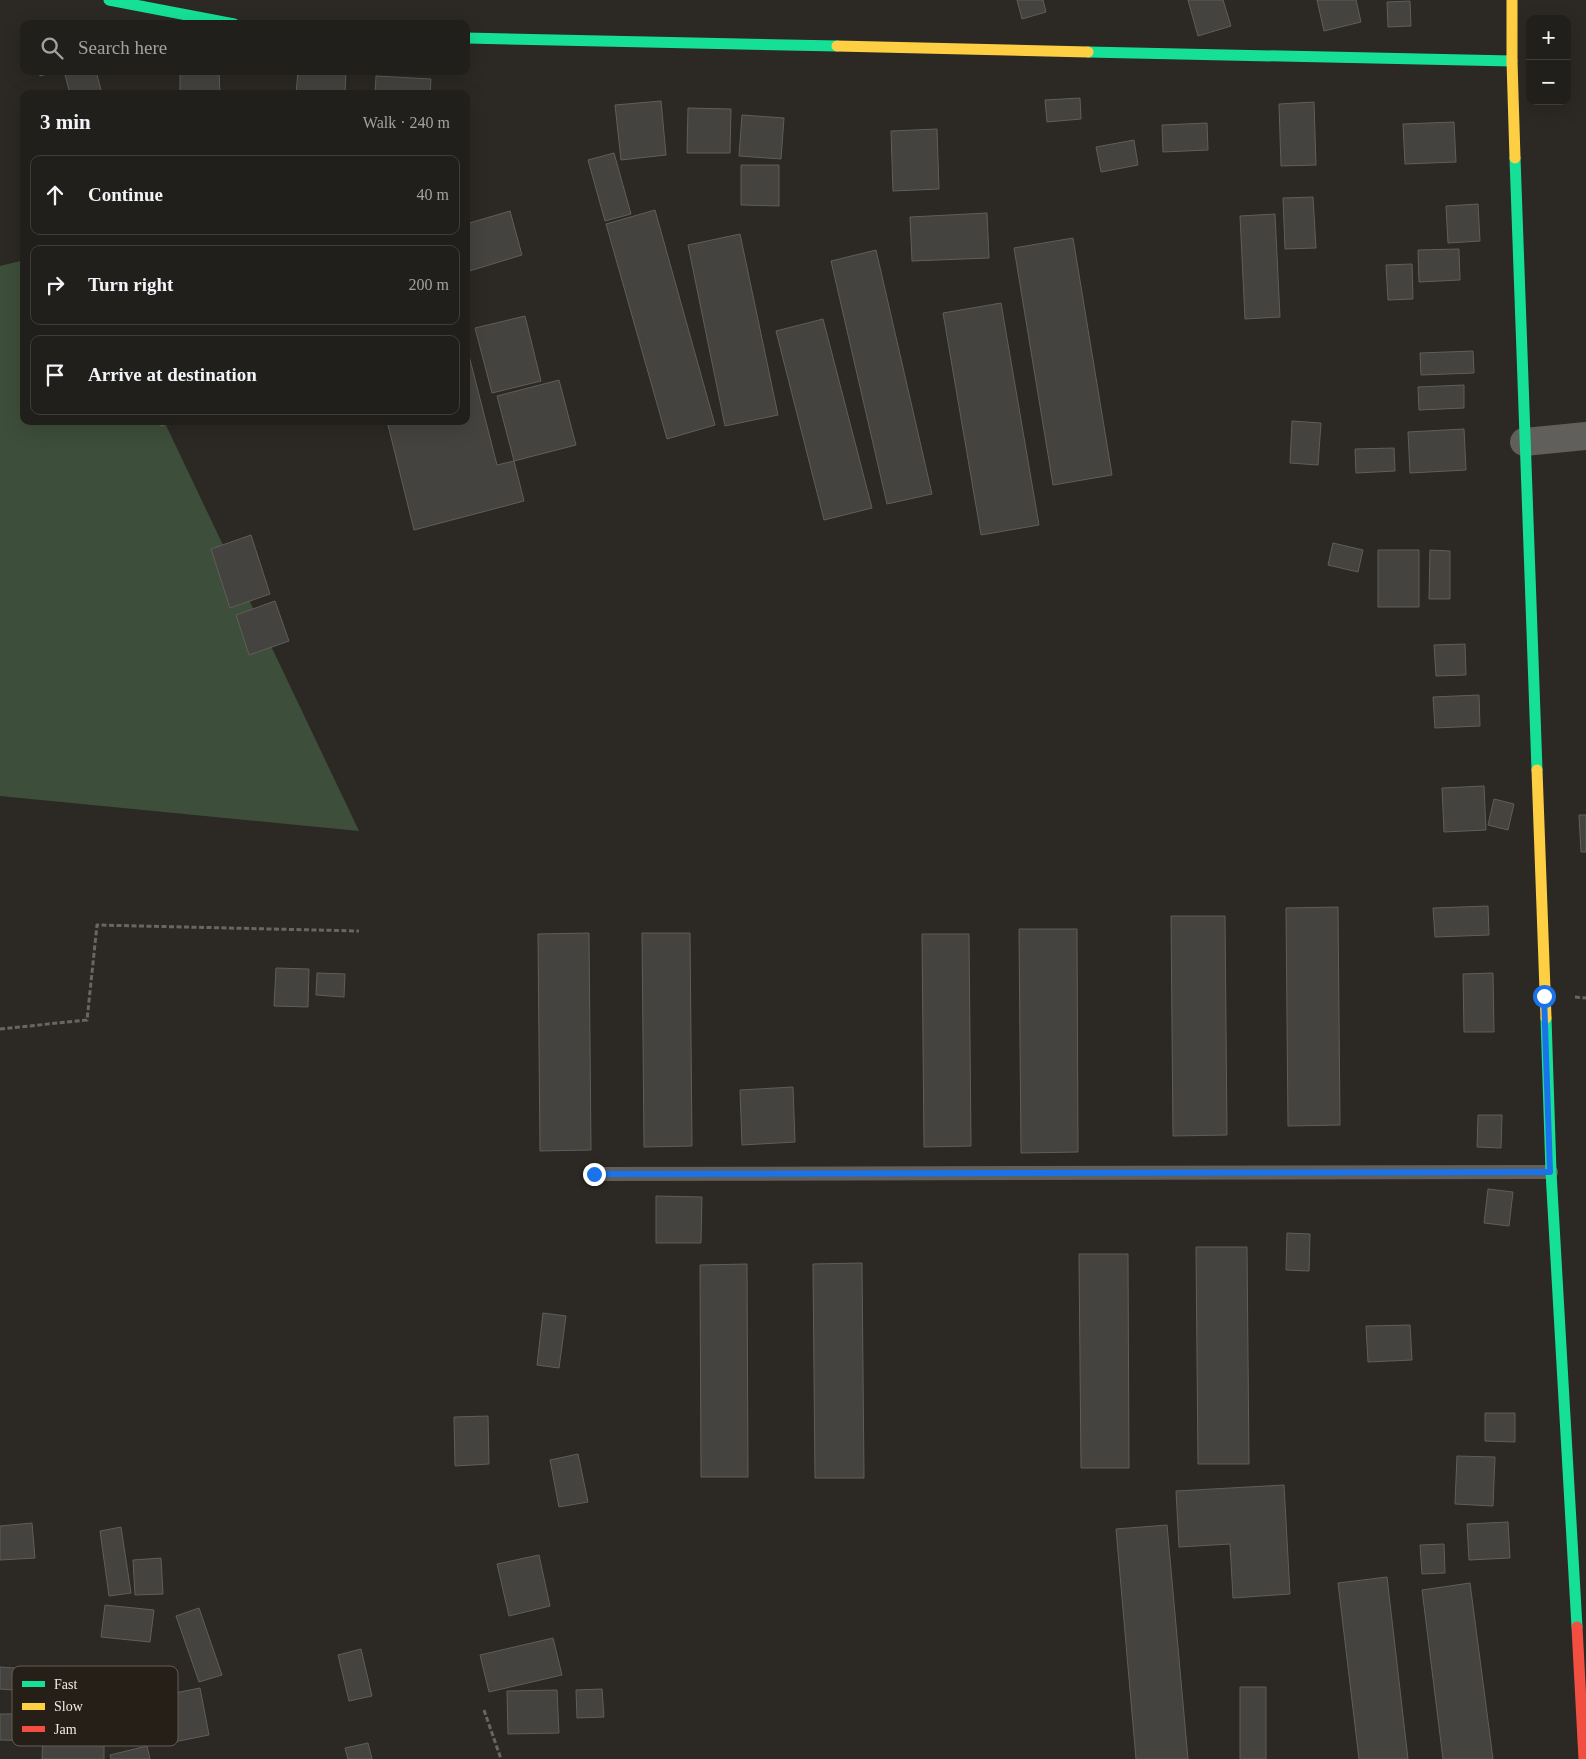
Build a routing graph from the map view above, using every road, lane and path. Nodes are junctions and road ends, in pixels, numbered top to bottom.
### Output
1 (109, 0) edge
2 (1512, 0) edge
3 (213, 20) edge
4 (470, 38) edge
5 (1512, 62) junction
6 (1586, 436) edge
7 (1524, 442) junction
8 (359, 930) dead end
9 (0, 1029) edge
10 (1550, 1172) junction
11 (594, 1174) dead end
12 (484, 1710) dead end
13 (501, 1759) edge
14 (1584, 1759) edge

1 - 3 street
2 - 5 street
4 - 5 street
5 - 7 street
6 - 7 street
7 - 10 street
8 - 9 path
10 - 11 lane
10 - 14 street
12 - 13 path

